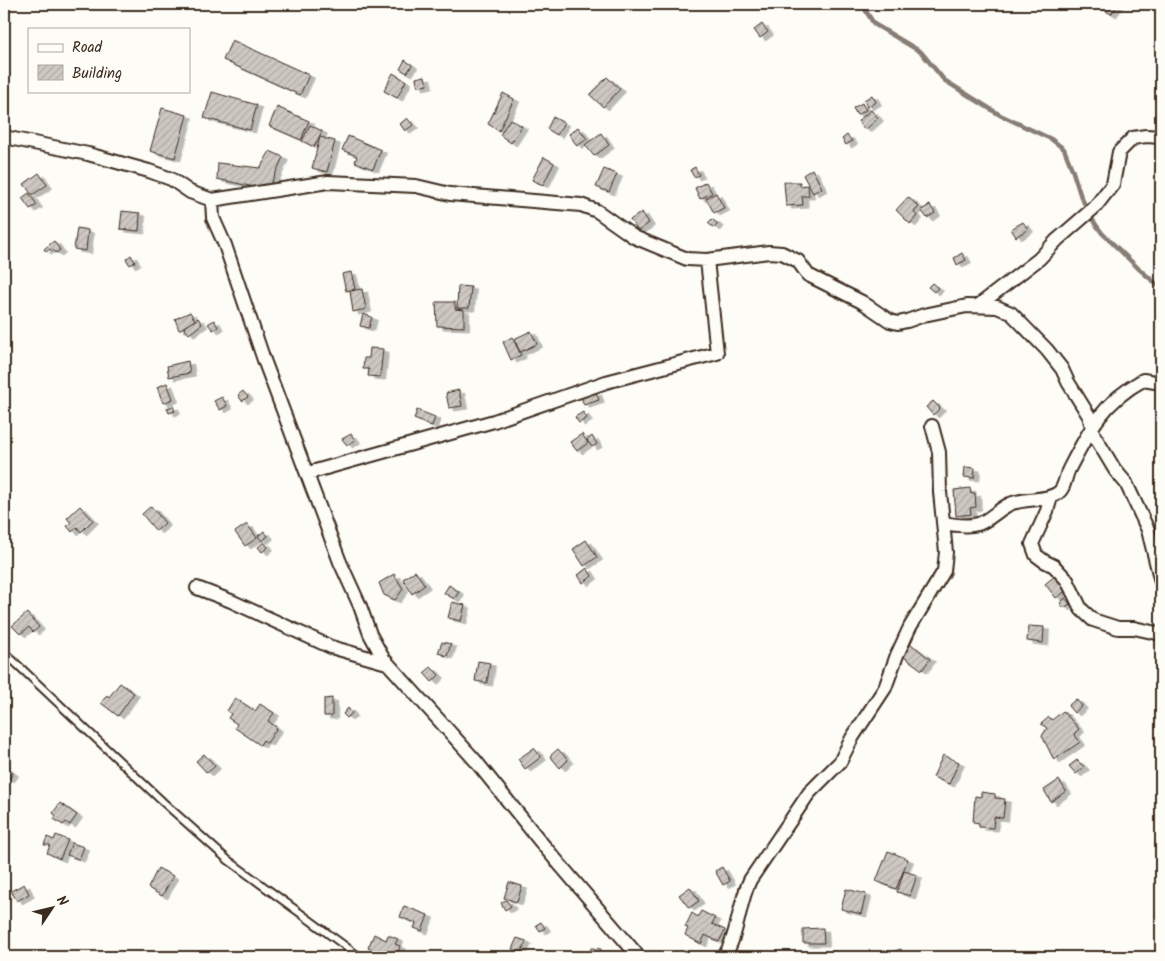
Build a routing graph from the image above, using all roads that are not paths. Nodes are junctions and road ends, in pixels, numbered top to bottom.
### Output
1 (4, 137) edge
2 (1161, 137) edge
3 (212, 200) junction
4 (707, 260) junction
5 (979, 305) junction
6 (1161, 382) edge
7 (1092, 425) junction
8 (932, 426) dead end
9 (308, 474) junction
10 (1051, 497) junction
11 (943, 523) junction
12 (1161, 582) edge
13 (197, 588) dead end
14 (1161, 634) edge
15 (4, 652) edge
16 (387, 663) junction
17 (360, 957) edge
18 (639, 957) edge
19 (724, 957) edge

1 - 3 street
2 - 5 street
3 - 4 street
3 - 9 street
4 - 5 street
4 - 9 street
5 - 7 street
6 - 7 street
7 - 10 street
7 - 12 street
8 - 11 street
9 - 16 street
10 - 11 street
10 - 14 street
11 - 19 street
13 - 16 street
15 - 17 lane
16 - 18 street

